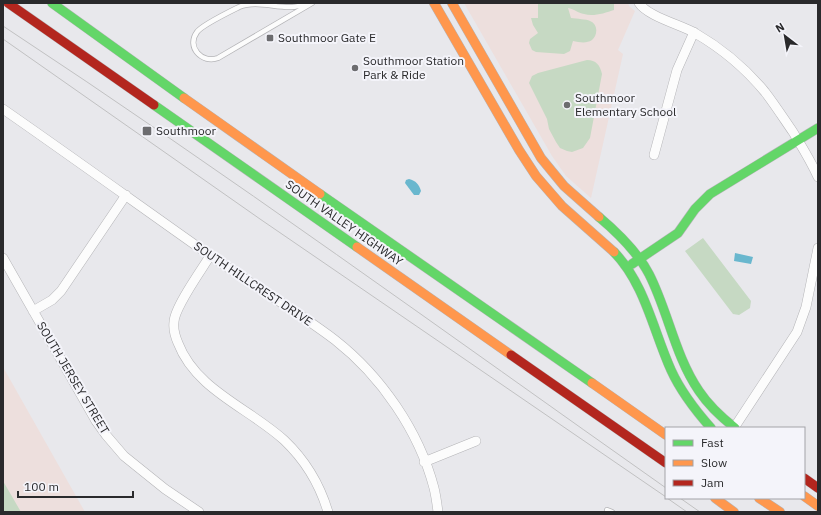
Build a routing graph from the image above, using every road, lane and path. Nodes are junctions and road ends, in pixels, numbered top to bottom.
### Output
1 (8, 3) edge
2 (52, 3) edge
3 (57, 3) edge
4 (307, 3) edge
5 (312, 3) edge
6 (434, 3) edge
7 (452, 3) edge
8 (639, 3) edge
9 (3, 7) edge
10 (79, 22) junction
11 (694, 32) junction
12 (58, 38) junction
13 (3, 109) edge
14 (818, 128) edge
15 (798, 141) junction
16 (654, 155) dead end
17 (818, 177) edge
18 (126, 195) junction
19 (818, 248) edge
20 (210, 256) junction
21 (3, 258) edge
22 (640, 259) junction
23 (626, 267) junction
24 (33, 311) junction
25 (709, 427) edge
26 (733, 427) edge
27 (735, 427) edge
28 (665, 434) edge
29 (476, 441) dead end
30 (424, 462) junction
31 (665, 462) edge
32 (805, 479) edge
33 (818, 488) edge
34 (805, 497) edge
35 (716, 499) edge
36 (760, 499) edge
37 (818, 506) edge
38 (607, 510) dead end
39 (199, 512) edge
40 (328, 512) edge
41 (438, 512) edge
42 (612, 512) edge
43 (734, 512) edge
44 (780, 512) edge

1 - 12 main road, SOUTH VALLEY HIGHWAY
2 - 10 main road, SOUTH VALLEY HIGHWAY
3 - 10 main road
4 - 5 lane
6 - 23 main road
7 - 22 main road
8 - 11 street
9 - 12 main road
10 - 28 main road, SOUTH VALLEY HIGHWAY
11 - 15 street
11 - 16 street
12 - 31 main road, SOUTH VALLEY HIGHWAY
13 - 18 street, SOUTH HILLCREST DRIVE
14 - 15 main road
15 - 17 street
15 - 22 main road
18 - 20 street, SOUTH HILLCREST DRIVE
18 - 24 street
19 - 27 street
20 - 30 street, SOUTH HILLCREST DRIVE
20 - 40 street
21 - 24 street, SOUTH JERSEY STREET
22 - 23 main road
22 - 26 main road
23 - 25 main road
24 - 39 street, SOUTH JERSEY STREET
29 - 30 street
30 - 41 street, SOUTH HILLCREST DRIVE
32 - 33 main road
34 - 37 main road
35 - 43 main road
36 - 44 main road
38 - 42 lane

